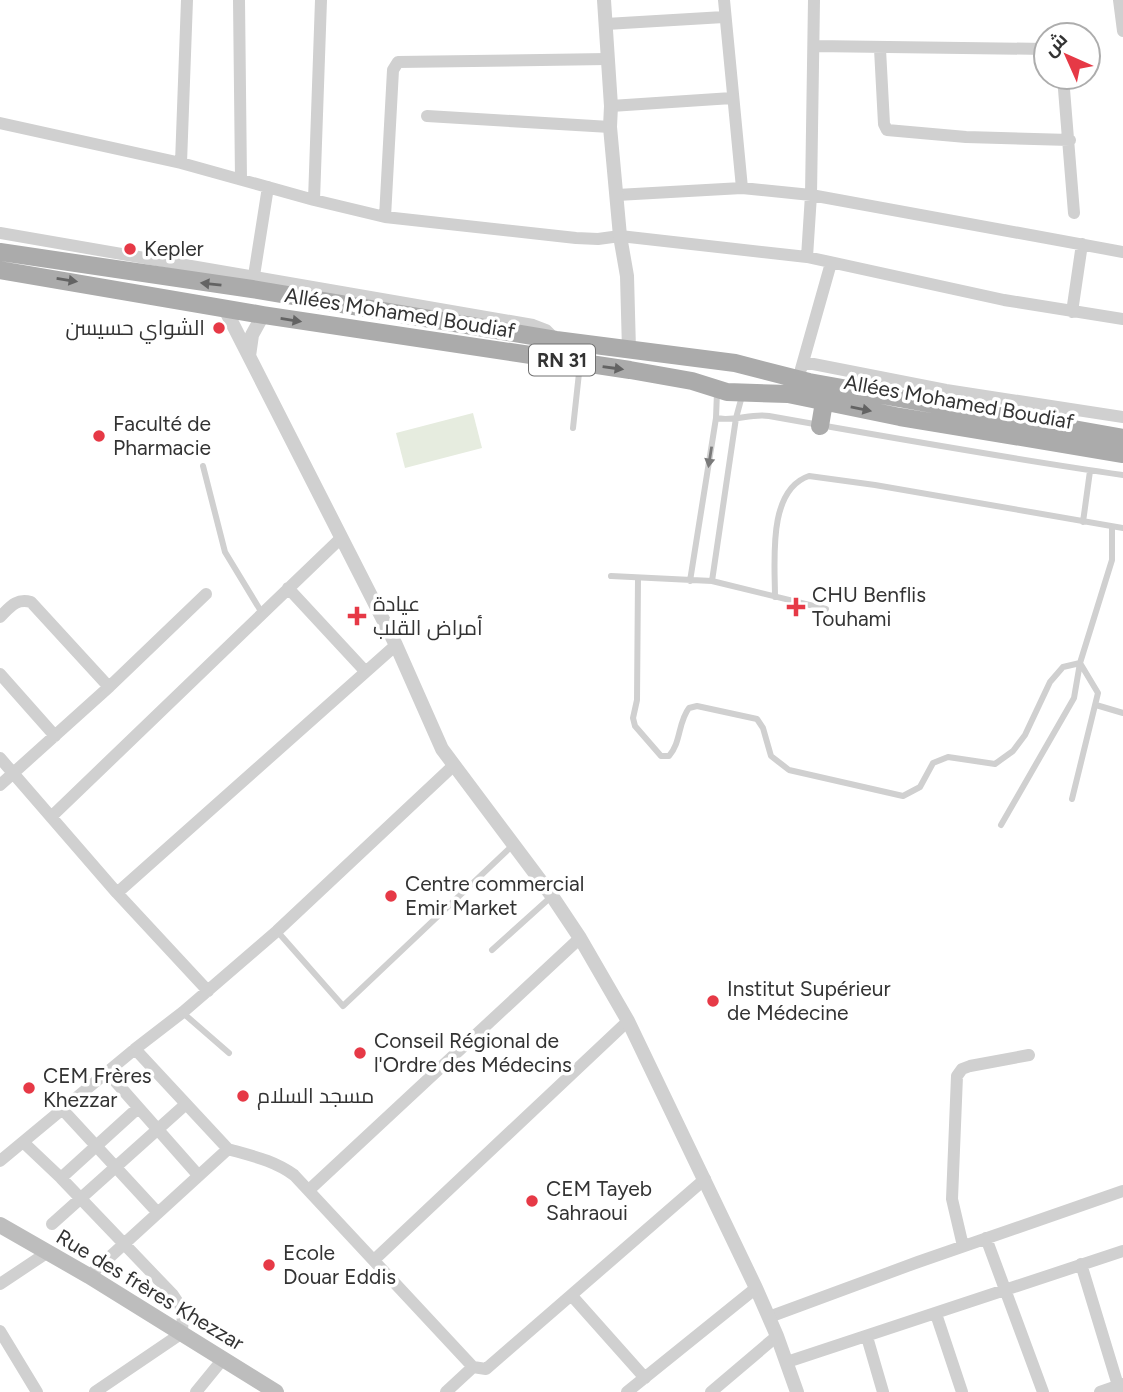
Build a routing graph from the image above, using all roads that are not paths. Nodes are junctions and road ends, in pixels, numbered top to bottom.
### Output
1 (187, 0) edge
2 (239, 0) edge
3 (321, 0) edge
4 (604, 0) edge
5 (724, 0) edge
6 (814, 0) edge
7 (1119, 0) edge
8 (724, 17) junction
9 (606, 24) junction
10 (1123, 31) edge
11 (814, 46) junction
12 (880, 48) junction
13 (1032, 49) edge
14 (607, 59) junction
15 (1065, 91) edge
16 (733, 98) junction
17 (611, 106) junction
18 (427, 116) dead end
19 (0, 122) edge
20 (610, 127) junction
21 (1070, 140) junction
22 (181, 163) junction
23 (241, 179) junction
24 (268, 187) junction
25 (742, 188) junction
26 (617, 195) junction
27 (811, 195) junction
28 (314, 200) junction
29 (1074, 213) dead end
30 (385, 217) junction
31 (0, 233) edge
32 (22, 236) junction
33 (620, 236) junction
34 (1082, 244) junction
35 (0, 252) edge
36 (1123, 252) edge
37 (19, 255) junction
38 (807, 257) junction
39 (831, 263) junction
40 (0, 270) edge
41 (253, 282) junction
42 (225, 309) junction
43 (1072, 312) junction
44 (263, 315) junction
45 (1123, 319) edge
46 (629, 350) junction
47 (249, 358) junction
48 (718, 361) junction
49 (580, 363) junction
50 (750, 367) junction
51 (800, 370) junction
52 (716, 390) junction
53 (743, 393) junction
54 (824, 402) junction
55 (1123, 417) edge
56 (716, 418) junction
57 (736, 418) junction
58 (820, 426) junction
59 (573, 428) dead end
60 (1123, 438) edge
61 (1123, 454) edge
62 (203, 466) dead end
63 (1090, 471) junction
64 (1123, 475) edge
65 (1083, 522) junction
66 (1112, 527) junction
67 (1123, 528) edge
68 (341, 538) junction
69 (611, 576) dead end
70 (638, 578) junction
71 (690, 581) junction
72 (712, 581) junction
73 (288, 589) junction
74 (206, 594) dead end
75 (775, 597) junction
76 (826, 609) dead end
77 (262, 613) junction
78 (0, 617) edge
79 (396, 645) junction
80 (1080, 663) junction
81 (365, 671) junction
82 (0, 674) edge
83 (109, 687) junction
84 (1096, 705) junction
85 (1123, 713) edge
86 (54, 736) junction
87 (0, 758) edge
88 (453, 766) junction
89 (12, 773) junction
90 (0, 785) edge
91 (1072, 799) dead end
92 (51, 817) junction
93 (1000, 825) dead end
94 (513, 845) junction
95 (117, 893) junction
96 (552, 896) junction
97 (277, 932) junction
98 (580, 937) junction
99 (492, 950) dead end
100 (208, 991) junction
101 (183, 1012) junction
102 (628, 1021) junction
103 (135, 1048) junction
104 (229, 1053) dead end
105 (1029, 1055) dead end
106 (107, 1072) junction
107 (186, 1104) junction
108 (138, 1108) junction
109 (62, 1109) junction
110 (158, 1130) junction
111 (23, 1142) junction
112 (96, 1147) junction
113 (228, 1149) junction
114 (0, 1161) edge
115 (116, 1168) junction
116 (198, 1175) junction
117 (61, 1178) junction
118 (705, 1179) junction
119 (309, 1190) junction
120 (1123, 1191) edge
121 (81, 1200) junction
122 (158, 1213) junction
123 (52, 1224) dead end
124 (0, 1225) edge
125 (986, 1238) junction
126 (122, 1244) junction
127 (963, 1246) junction
128 (1123, 1251) edge
129 (48, 1252) junction
130 (374, 1261) junction
131 (1081, 1264) junction
132 (89, 1276) junction
133 (0, 1284) edge
134 (756, 1288) junction
135 (1006, 1291) junction
136 (572, 1296) junction
137 (936, 1314) junction
138 (769, 1317) junction
139 (0, 1331) edge
140 (182, 1333) junction
141 (777, 1336) junction
142 (867, 1337) junction
143 (223, 1359) junction
144 (788, 1362) junction
145 (473, 1367) junction
146 (645, 1378) junction
147 (1120, 1387) edge
148 (37, 1392) edge
149 (94, 1392) edge
150 (196, 1392) edge
151 (276, 1392) edge
152 (446, 1392) edge
153 (627, 1392) edge
154 (710, 1392) edge
155 (797, 1392) edge
156 (883, 1392) edge
157 (962, 1392) edge
158 (1043, 1392) edge
159 (1100, 1392) edge

1 - 22 street
2 - 23 street
3 - 28 street
4 - 9 street
5 - 8 street
6 - 11 street
7 - 10 street
8 - 9 street
8 - 16 street
9 - 14 street
11 - 12 street
11 - 27 street
12 - 13 street
12 - 21 street
14 - 17 street
14 - 30 street
15 - 21 street
16 - 17 street
16 - 25 street
17 - 20 street
18 - 20 street
19 - 22 street
20 - 26 street
21 - 29 street
22 - 23 street
23 - 24 street
24 - 28 street
24 - 41 street
25 - 26 street
25 - 27 street
26 - 33 street
27 - 34 street
27 - 38 street
28 - 30 street
30 - 33 street
31 - 32 street
32 - 37 street
32 - 41 street
33 - 38 street
33 - 46 street
34 - 36 street
34 - 43 street
35 - 37 main road, Allées Mohamed Boudiaf / RN 31
41 -> 37 main road, Allées Mohamed Boudiaf / RN 31
38 - 39 street
39 - 43 street
39 - 51 street
40 -> 42 main road, Allées Mohamed Boudiaf / RN 31
41 - 46 main road, Allées Mohamed Boudiaf / RN 31
42 - 44 main road, Allées Mohamed Boudiaf / RN 31
42 - 47 street
43 - 45 street
44 - 47 street
44 -> 49 main road, Allées Mohamed Boudiaf / RN 31
46 - 48 main road, Allées Mohamed Boudiaf / RN 31
47 - 68 street
48 - 50 main road, Allées Mohamed Boudiaf / RN 31
48 - 52 main road
49 -> 52 main road, Allées Mohamed Boudiaf / RN 31
49 - 59 lane
50 - 51 main road, Allées Mohamed Boudiaf / RN 31
50 - 53 main road
51 - 55 street
51 - 60 main road, Allées Mohamed Boudiaf / RN 31
52 - 53 main road, Allées Mohamed Boudiaf / RN 31
52 - 56 lane
53 - 54 main road, Allées Mohamed Boudiaf / RN 31
53 - 57 lane
54 - 58 main road
54 -> 61 main road, Allées Mohamed Boudiaf / RN 31
56 - 57 lane
56 -> 71 lane
57 - 58 lane
57 - 72 lane
58 - 63 lane
62 - 77 lane
63 - 64 lane
63 - 65 lane
65 - 66 lane
65 - 75 lane
66 - 67 lane
66 - 80 lane
68 - 73 street
68 - 79 street
69 - 70 lane
70 - 71 lane
70 - 80 lane
71 - 72 lane
72 - 75 lane
73 - 77 street
73 - 81 street
74 - 83 street
75 - 76 lane
77 - 92 street
78 - 83 street
79 - 81 street
79 - 88 street
80 - 84 lane
80 - 93 lane
81 - 95 street
82 - 86 street
83 - 86 street
84 - 85 lane
84 - 91 lane
86 - 89 street
87 - 89 street
88 - 94 street
88 - 97 street
89 - 90 street
89 - 92 street
92 - 95 street
94 - 96 street
94 - 97 lane
95 - 100 street
96 - 98 street
96 - 99 lane
97 - 100 street
98 - 102 street
98 - 119 street
100 - 101 street
101 - 103 street
101 - 104 lane
102 - 118 street
102 - 130 street
103 - 106 street
103 - 107 street
105 - 127 street
106 - 108 street
106 - 109 street
107 - 110 street
107 - 113 street
108 - 110 street
108 - 112 street
109 - 111 street
109 - 112 street
110 - 115 street
110 - 116 street
111 - 114 street
111 - 117 street
112 - 115 street
112 - 117 street
113 - 116 street
113 - 119 street
115 - 121 street
115 - 122 street
116 - 122 street
117 - 121 street
118 - 134 street
118 - 136 street
119 - 130 street
120 - 125 street
121 - 123 street
121 - 126 street
122 - 126 street
124 - 129 main road, Rue des frères Khezzar
125 - 127 street
125 - 135 street
126 - 132 street
126 - 140 street
127 - 138 street
128 - 131 street
129 - 132 main road, Rue des frères Khezzar
129 - 133 street
130 - 145 street
131 - 135 street
131 - 147 street
132 - 140 main road, Rue des frères Khezzar
134 - 138 street
134 - 146 street
135 - 137 street
135 - 158 street
136 - 145 street
136 - 146 street
137 - 142 street
137 - 157 street
138 - 141 street
139 - 148 street
140 - 143 main road, Rue des frères Khezzar
140 - 149 street
141 - 144 street
141 - 154 street
142 - 144 street
142 - 156 street
143 - 150 street
143 - 151 main road, Rue des frères Khezzar
144 - 155 street
145 - 152 street
146 - 153 street
147 - 159 street

